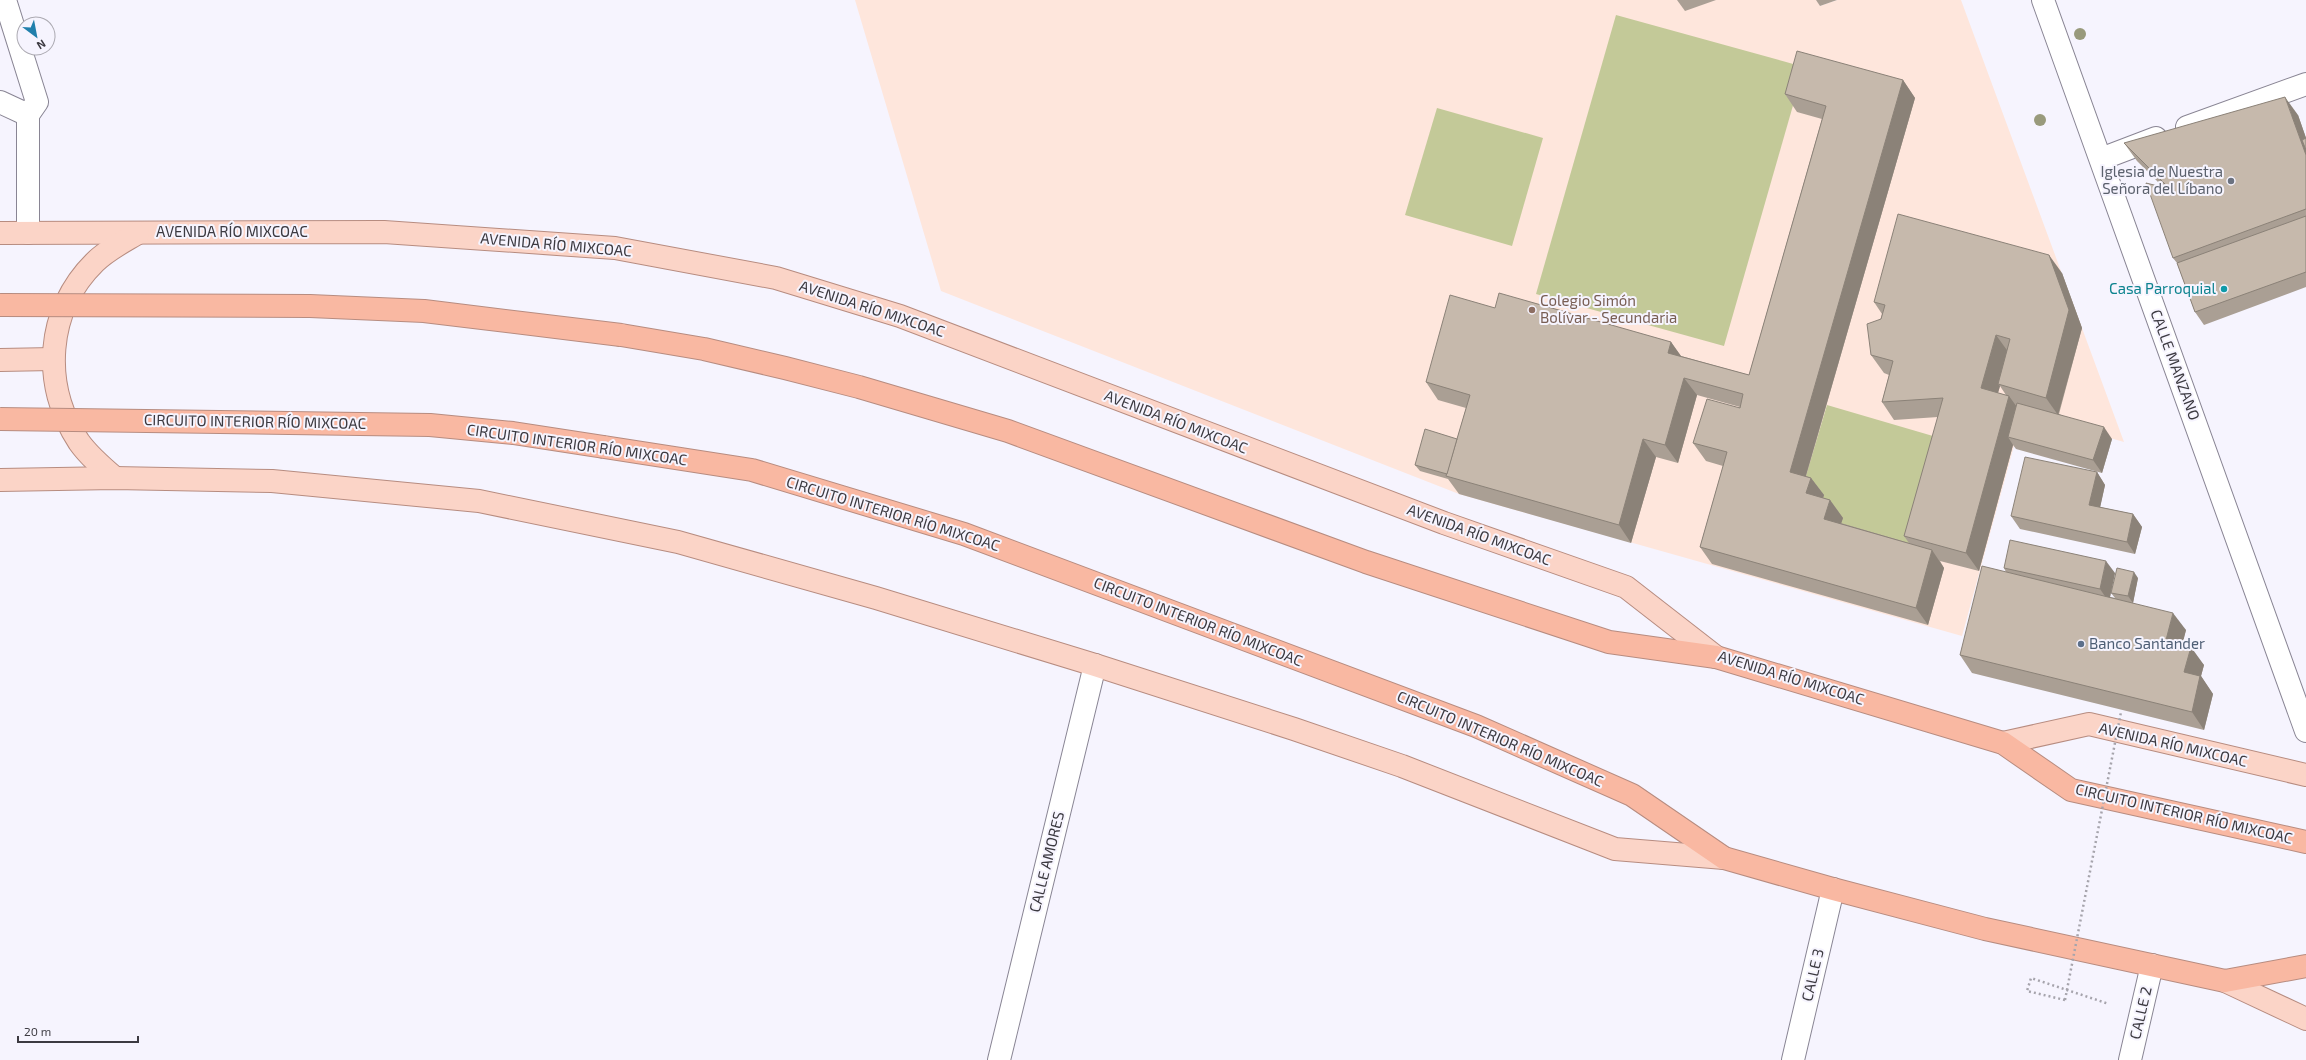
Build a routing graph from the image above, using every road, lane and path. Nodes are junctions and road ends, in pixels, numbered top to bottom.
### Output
1 (5, 0) edge
2 (2043, 0) edge
3 (2306, 84) edge
4 (0, 102) edge
5 (28, 115) junction
6 (2101, 159) junction
7 (0, 233) edge
8 (28, 233) junction
9 (138, 233) junction
10 (0, 305) edge
11 (53, 359) junction
12 (0, 360) edge
13 (0, 419) edge
14 (115, 478) junction
15 (0, 480) edge
16 (1716, 657) junction
17 (1095, 665) junction
18 (2121, 712) edge
19 (2306, 731) edge
20 (2003, 743) junction
21 (2306, 775) edge
22 (2306, 842) edge
23 (1724, 858) junction
24 (1833, 889) junction
25 (2152, 965) junction
26 (2306, 966) edge
27 (2225, 980) junction
28 (2141, 1015) junction
29 (2306, 1019) edge
30 (999, 1060) edge
31 (1793, 1060) edge
32 (2130, 1060) edge

1 - 5 street
2 - 6 street, CALLE MANZANO
3 - 6 street
4 - 5 street
5 - 8 street
6 - 19 street, CALLE MANZANO
7 - 8 main road, AVENIDA RÍO MIXCOAC
8 - 9 main road, AVENIDA RÍO MIXCOAC
9 - 11 main road
9 - 16 main road, AVENIDA RÍO MIXCOAC
10 - 16 highway, bridge
11 - 12 main road
11 - 14 main road
13 - 23 highway, CIRCUITO INTERIOR RÍO MIXCOAC, bridge
14 - 15 main road
14 - 17 main road
16 - 20 highway, AVENIDA RÍO MIXCOAC
17 - 23 main road
17 - 30 street, CALLE AMORES
18 - 28 path, bridge
20 - 21 main road, AVENIDA RÍO MIXCOAC
20 - 22 highway, CIRCUITO INTERIOR RÍO MIXCOAC
23 - 24 highway
24 - 25 highway
24 - 31 street, CALLE 3
25 - 27 highway
25 - 28 street, CALLE 2
26 - 27 highway
27 - 29 main road
28 - 32 street, CALLE 2

